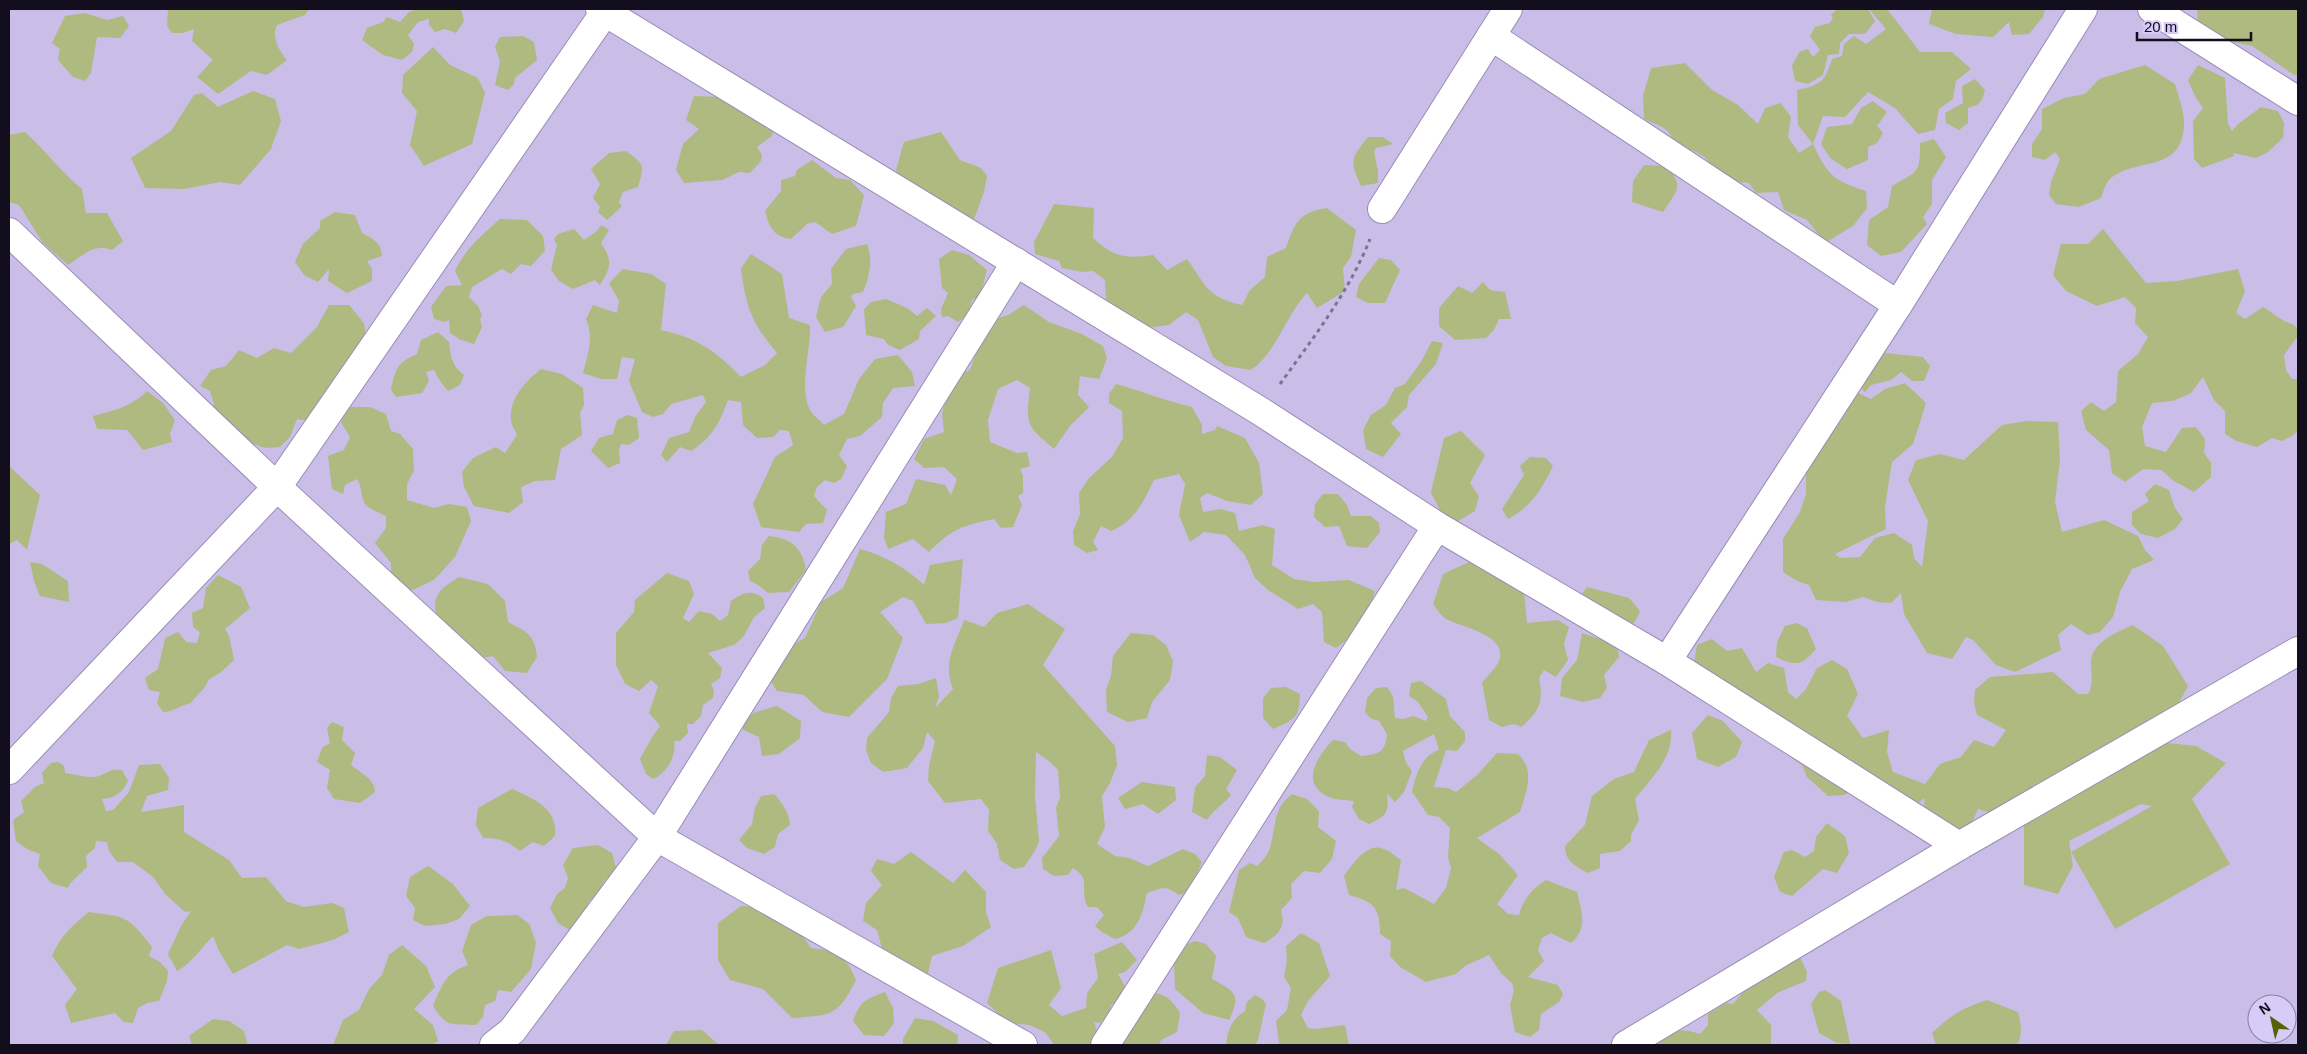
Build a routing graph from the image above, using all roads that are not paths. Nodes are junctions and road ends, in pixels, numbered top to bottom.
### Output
1 (1508, 9) edge
2 (2083, 9) edge
3 (2152, 9) edge
4 (602, 10) edge
5 (1491, 36) junction
6 (2298, 101) edge
7 (1382, 209) road end
8 (9, 232) edge
9 (1016, 262) junction
10 (1898, 305) junction
11 (277, 486) junction
12 (1437, 526) junction
13 (2298, 650) edge
14 (1667, 661) junction
15 (9, 770) edge
16 (657, 837) junction
17 (1959, 846) junction
18 (509, 1041) edge
19 (1023, 1045) edge
20 (1105, 1045) edge
21 (1626, 1045) edge

1 - 5 street
2 - 10 street
3 - 6 street
4 - 9 street
4 - 11 street
5 - 7 street
5 - 10 street
8 - 11 street
9 - 12 street
9 - 16 street
10 - 14 street
11 - 15 street
11 - 16 street
12 - 14 street
12 - 20 street
13 - 17 street
14 - 17 street
16 - 18 street
16 - 19 street
17 - 21 street

